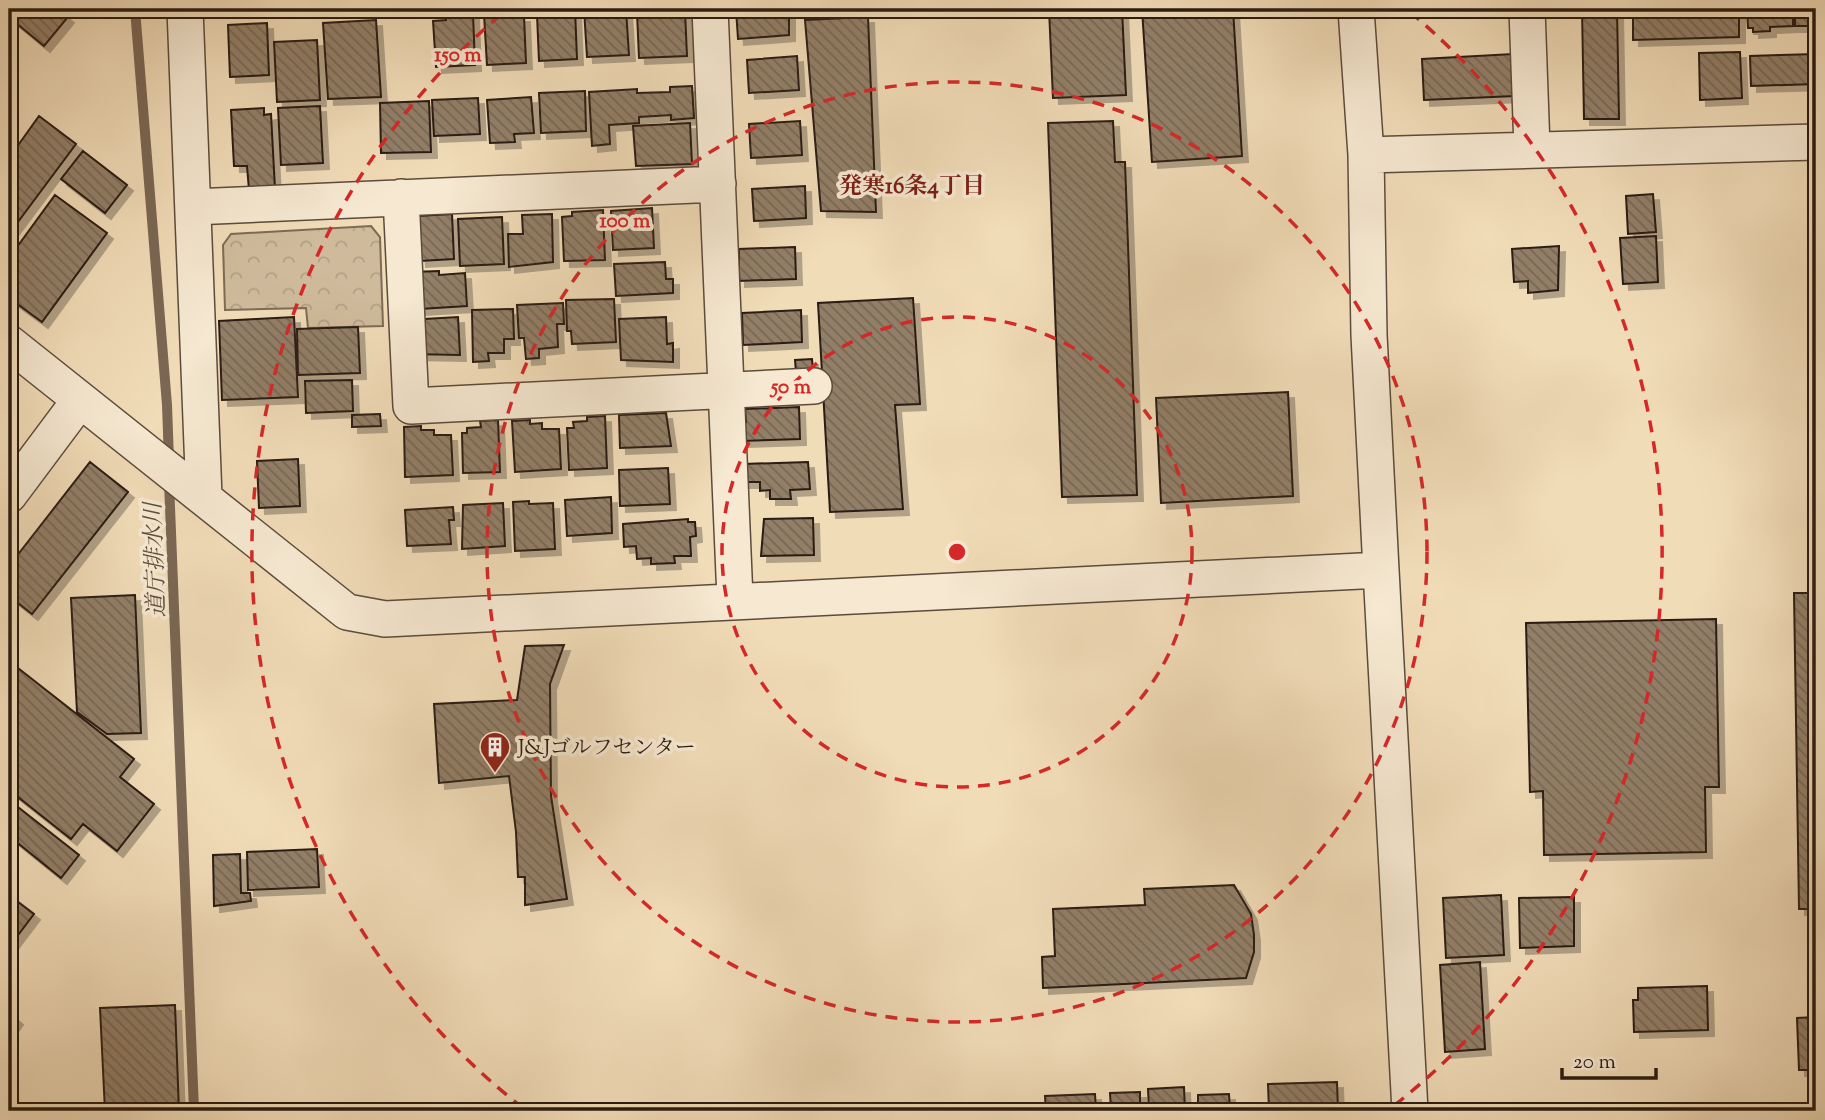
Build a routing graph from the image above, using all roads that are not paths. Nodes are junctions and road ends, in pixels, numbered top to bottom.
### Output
1 (185, 9) edge
2 (710, 9) edge
3 (1356, 9) edge
4 (1527, 9) edge
5 (1816, 142) edge
6 (1532, 148) junction
7 (1366, 155) junction
8 (718, 184) junction
9 (401, 197) junction
10 (193, 206) junction
11 (9, 343) edge
12 (814, 386) dead end
13 (726, 391) junction
14 (80, 400) junction
15 (196, 491) junction
16 (9, 495) edge
17 (1381, 570) junction
18 (735, 599) junction
19 (1410, 1111) edge

1 - 10 street
2 - 8 street
3 - 7 street
4 - 6 street
5 - 6 street
6 - 7 street
7 - 17 street
8 - 9 street
8 - 13 street
9 - 10 street
9 - 13 street
10 - 15 street
11 - 14 street
12 - 13 street
13 - 18 street
14 - 15 street
14 - 16 street
15 - 18 street
17 - 18 street
17 - 19 street

